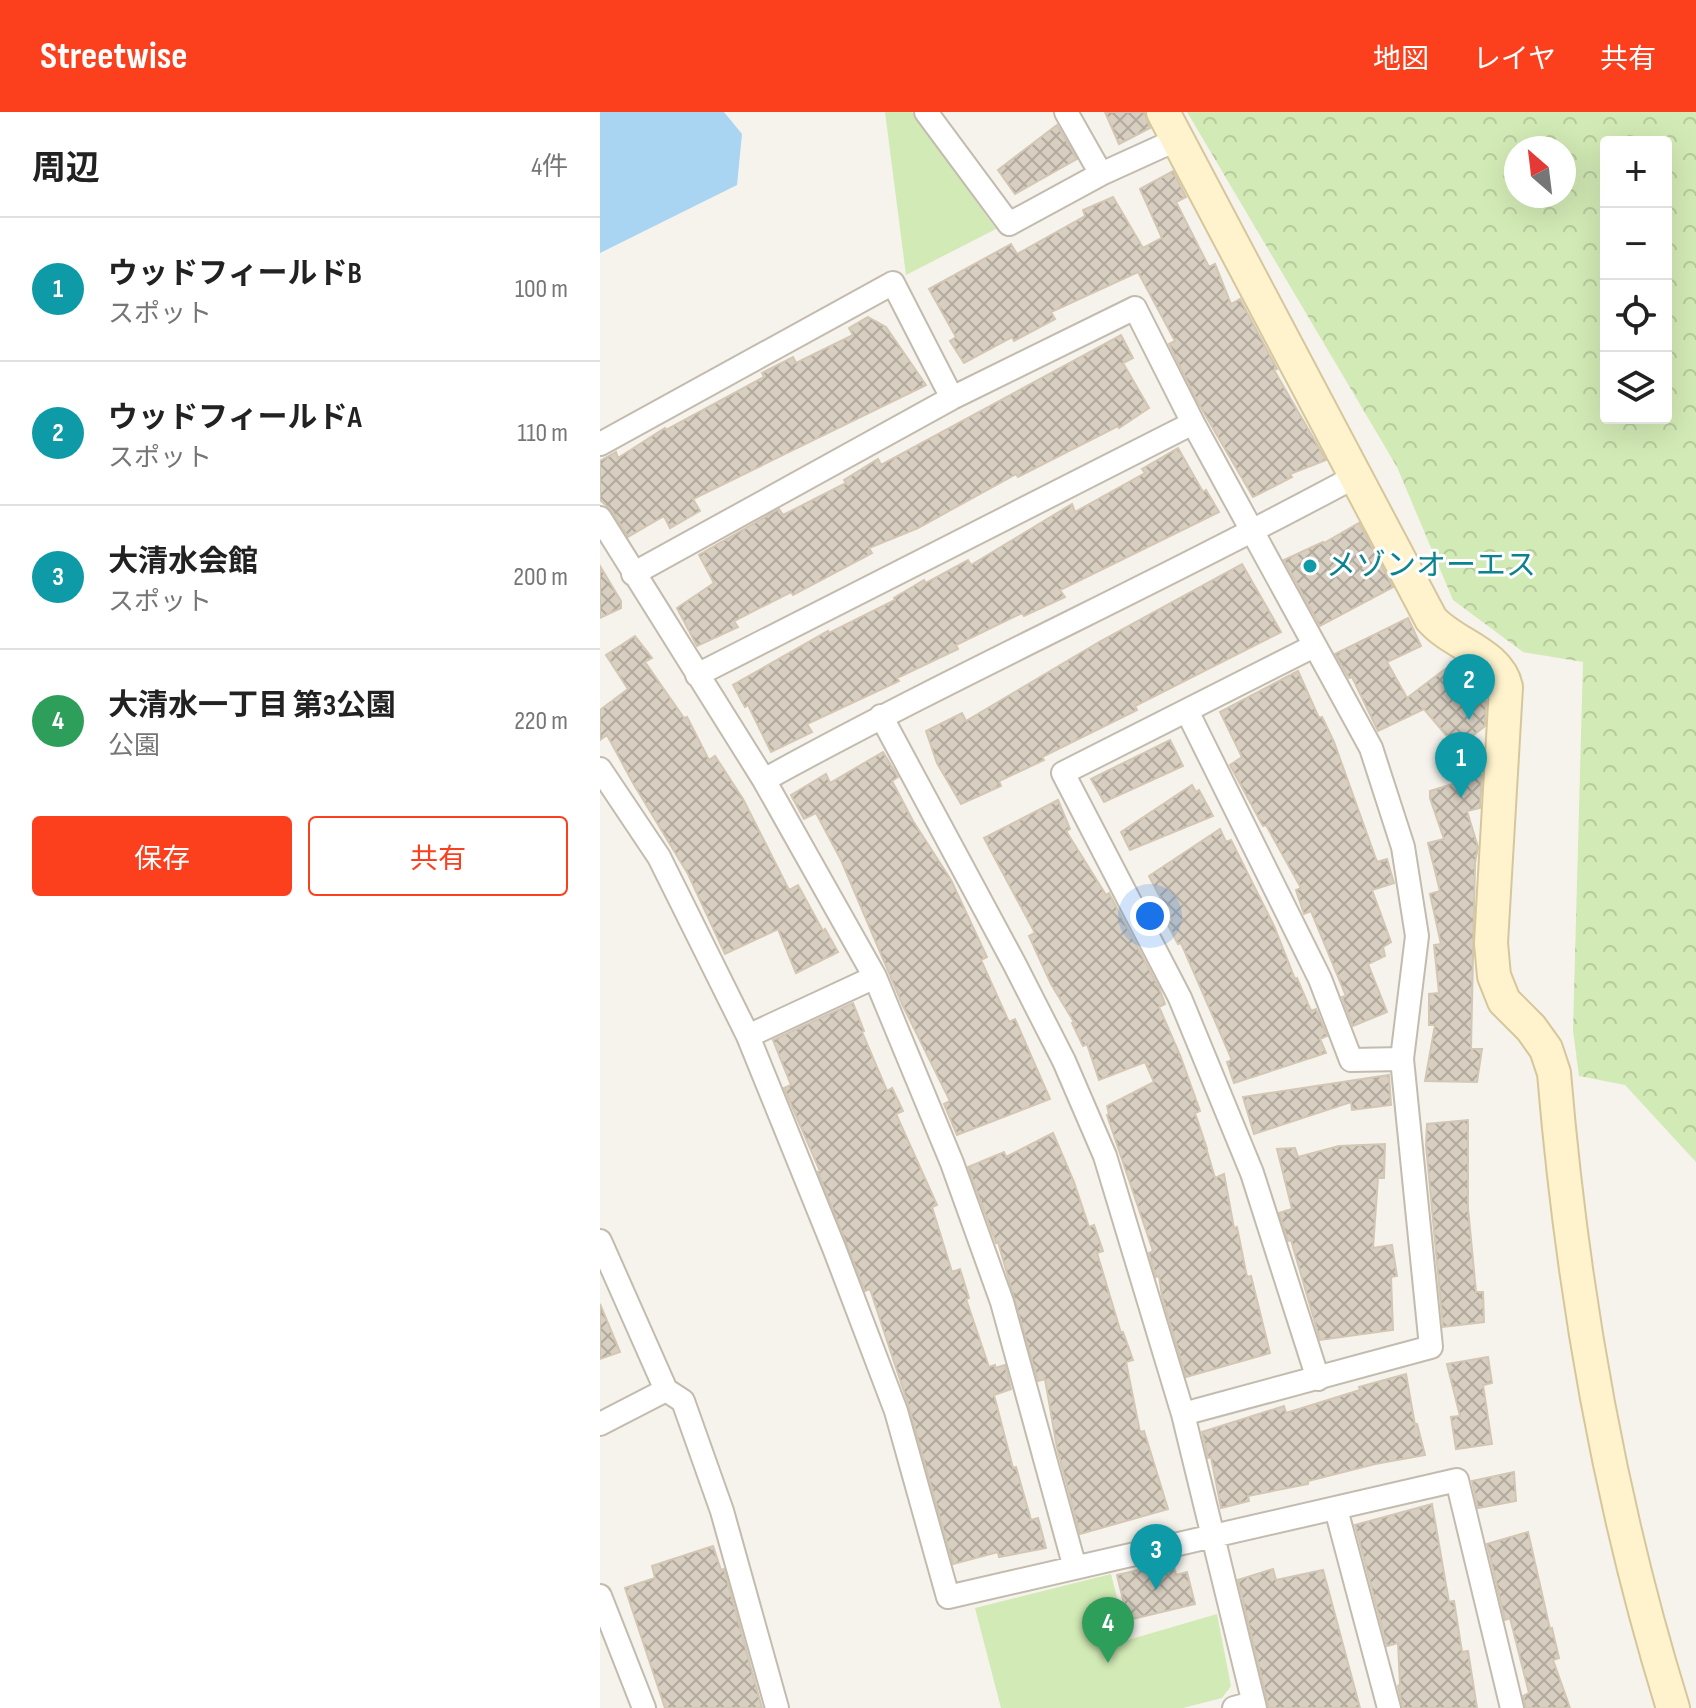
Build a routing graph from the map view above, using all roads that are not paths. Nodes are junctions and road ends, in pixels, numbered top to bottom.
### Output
1 (926, 112) edge
2 (1066, 112) edge
3 (1170, 125) edge
4 (1101, 174) junction
5 (952, 398) junction
6 (1193, 423) junction
7 (600, 444) edge
8 (1356, 476) junction
9 (600, 518) edge
10 (1252, 532) junction
11 (633, 574) junction
12 (1314, 646) junction
13 (697, 675) junction
14 (1187, 711) junction
15 (881, 716) junction
16 (600, 769) edge
17 (764, 780) junction
18 (875, 977) junction
19 (748, 1036) junction
20 (1402, 1059) junction
21 (600, 1241) edge
22 (1318, 1379) junction
23 (666, 1390) junction
24 (1183, 1414) junction
25 (600, 1424) edge
26 (1336, 1509) junction
27 (1215, 1537) junction
28 (1075, 1568) junction
29 (600, 1596) edge
30 (1247, 1706) edge
31 (644, 1708) edge
32 (777, 1708) edge
33 (1389, 1708) edge
34 (1512, 1708) edge
35 (1673, 1708) edge

1 - 4 street
2 - 4 street
3 - 4 street
3 - 8 street
5 - 6 street
5 - 7 street
5 - 11 street
6 - 10 street
6 - 13 street
8 - 10 street
8 - 35 street
9 - 11 street
10 - 12 street
10 - 15 street
11 - 13 street
12 - 14 street
12 - 20 street
13 - 17 street
14 - 20 street
14 - 22 street
15 - 17 street
15 - 24 street
16 - 19 street
17 - 18 street
18 - 19 street
18 - 28 street
19 - 28 street
20 - 22 street
21 - 23 street
22 - 24 street
23 - 25 street
23 - 32 street
24 - 27 street
26 - 27 street
26 - 33 street
26 - 34 street
27 - 28 street
27 - 30 street
29 - 31 street

